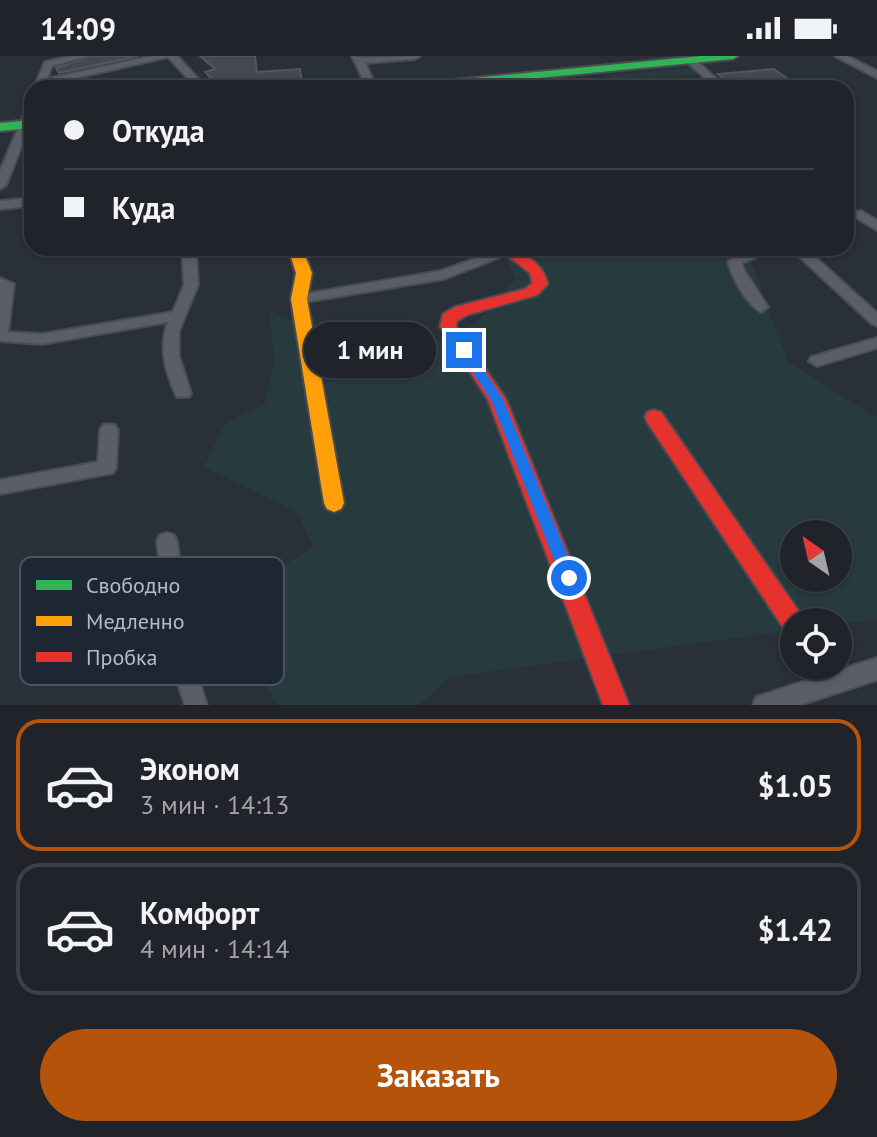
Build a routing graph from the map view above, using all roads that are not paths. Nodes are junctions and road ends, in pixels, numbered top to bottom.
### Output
1 (84, 56) edge
2 (164, 56) edge
3 (172, 56) edge
4 (415, 56) edge
5 (733, 56) edge
6 (840, 56) edge
7 (359, 59) edge
8 (690, 60) junction
9 (877, 75) edge
10 (42, 80) edge
11 (65, 80) edge
12 (194, 80) edge
13 (368, 80) edge
14 (524, 80) edge
15 (713, 80) edge
16 (24, 120) edge
17 (0, 127) edge
18 (24, 131) edge
19 (0, 185) edge
20 (24, 203) edge
21 (0, 205) edge
22 (861, 215) dead end
23 (877, 226) edge
24 (189, 256) edge
25 (298, 256) edge
26 (491, 256) edge
27 (515, 256) edge
28 (749, 256) edge
29 (806, 256) edge
30 (0, 282) edge
31 (299, 299) junction
32 (761, 307) dead end
33 (176, 316) junction
34 (877, 321) edge
35 (0, 336) edge
36 (877, 343) edge
37 (817, 361) dead end
38 (183, 393) dead end
39 (654, 417) dead end
40 (109, 430) dead end
41 (0, 487) edge
42 (334, 503) dead end
43 (167, 541) dead end
44 (169, 557) edge
45 (783, 608) edge
46 (877, 669) edge
47 (852, 672) edge
48 (816, 680) edge
49 (189, 685) edge
50 (196, 705) edge
51 (616, 705) edge
52 (764, 705) edge

1 - 10 street
2 - 11 street
3 - 12 street
4 - 7 street
5 - 8 street
6 - 9 street
7 - 13 street
8 - 14 street
8 - 15 street
16 - 17 street
18 - 19 street
20 - 21 street
22 - 23 street
24 - 33 street
25 - 31 street
26 - 31 street
27 - 51 street
28 - 32 street
29 - 34 street
30 - 35 street
31 - 42 street
33 - 35 street
33 - 38 street
36 - 37 street
39 - 45 street
40 - 41 street
43 - 44 street
46 - 47 street
48 - 52 street
49 - 50 street

